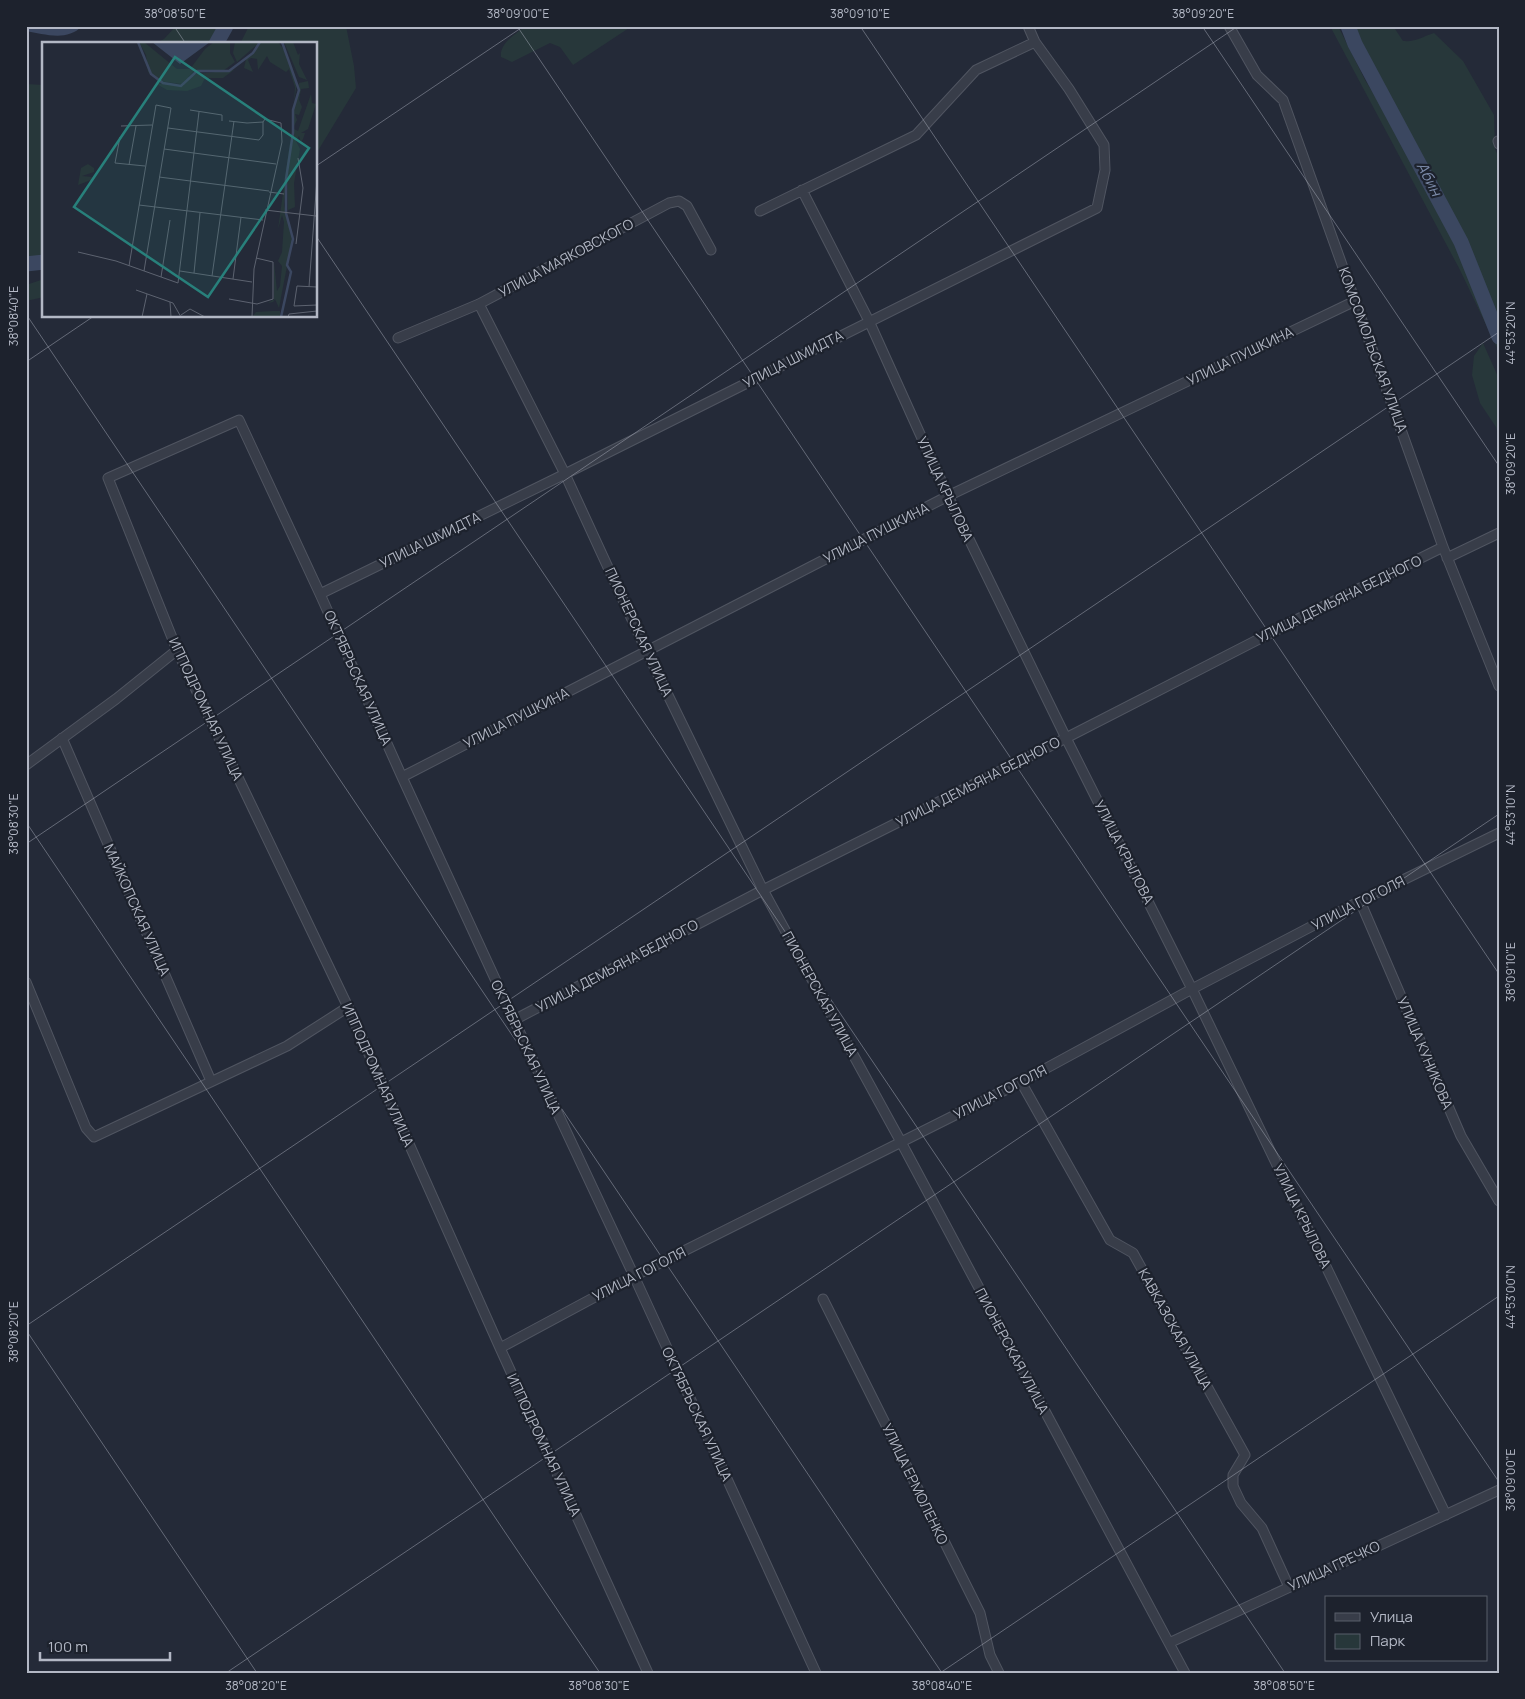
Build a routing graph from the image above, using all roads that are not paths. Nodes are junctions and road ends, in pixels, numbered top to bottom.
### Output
1 (1028, 26) edge
2 (1229, 26) edge
3 (1035, 42) junction
4 (802, 190) junction
5 (760, 211) dead end
6 (711, 250) dead end
7 (1356, 301) junction
8 (479, 304) junction
9 (869, 321) junction
10 (398, 338) dead end
11 (239, 420) joint
12 (565, 474) junction
13 (948, 496) junction
14 (1499, 533) edge
15 (1443, 547) junction
16 (1447, 558) junction
17 (320, 594) junction
18 (177, 650) junction
19 (646, 650) junction
20 (1499, 686) edge
21 (62, 738) junction
22 (1066, 738) junction
23 (26, 765) edge
24 (402, 777) junction
25 (1499, 833) edge
26 (764, 890) junction
27 (1360, 902) junction
28 (26, 982) edge
29 (1192, 989) junction
30 (348, 1007) junction
31 (514, 1020) junction
32 (211, 1081) junction
33 (1021, 1082) junction
34 (901, 1142) junction
35 (1499, 1200) edge
36 (634, 1276) junction
37 (823, 1299) dead end
38 (500, 1348) junction
39 (1499, 1490) edge
40 (1446, 1515) junction
41 (1289, 1587) junction
42 (1168, 1643) junction
43 (648, 1673) edge
44 (816, 1673) edge
45 (998, 1673) edge
46 (1185, 1673) edge

1 - 3 street
2 - 7 street, КОМСОМОЛЬСКАЯ УЛИЦА
3 - 4 street
3 - 9 street, УЛИЦА ШМИДТА
4 - 5 street
4 - 9 street, УЛИЦА КРЫЛОВА
6 - 8 street, УЛИЦА МАЯКОВСКОГО
7 - 13 street, УЛИЦА ПУШКИНА
7 - 15 street, КОМСОМОЛЬСКАЯ УЛИЦА
8 - 10 street, УЛИЦА МАЯКОВСКОГО
8 - 12 street, ПИОНЕРСКАЯ УЛИЦА
9 - 12 street, УЛИЦА ШМИДТА
9 - 13 street, УЛИЦА КРЫЛОВА
11 - 17 street, ОКТЯБРЬСКАЯ УЛИЦА
11 - 18 street, ИППОДРОМНАЯ УЛИЦА
12 - 17 street, УЛИЦА ШМИДТА
12 - 19 street, ПИОНЕРСКАЯ УЛИЦА
13 - 19 street, УЛИЦА ПУШКИНА
13 - 22 street, УЛИЦА КРЫЛОВА
14 - 16 street
15 - 16 street, КОМСОМОЛЬСКАЯ УЛИЦА
15 - 22 street, УЛИЦА ДЕМЬЯНА БЕДНОГО
16 - 20 street, КОМСОМОЛЬСКАЯ УЛИЦА
17 - 24 street, ОКТЯБРЬСКАЯ УЛИЦА
18 - 21 street
18 - 30 street, ИППОДРОМНАЯ УЛИЦА
19 - 24 street, УЛИЦА ПУШКИНА
19 - 26 street, ПИОНЕРСКАЯ УЛИЦА
21 - 23 street
21 - 32 street, МАЙКОПСКАЯ УЛИЦА
22 - 26 street, УЛИЦА ДЕМЬЯНА БЕДНОГО
22 - 29 street, УЛИЦА КРЫЛОВА
24 - 31 street, ОКТЯБРЬСКАЯ УЛИЦА
25 - 27 street, УЛИЦА ГОГОЛЯ
26 - 31 street, УЛИЦА ДЕМЬЯНА БЕДНОГО
26 - 34 street, ПИОНЕРСКАЯ УЛИЦА
27 - 29 street, УЛИЦА ГОГОЛЯ
27 - 35 street, УЛИЦА КУНИКОВА
28 - 32 street
29 - 33 street, УЛИЦА ГОГОЛЯ
29 - 40 street, УЛИЦА КРЫЛОВА
30 - 32 street
30 - 38 street, ИППОДРОМНАЯ УЛИЦА
31 - 36 street, ОКТЯБРЬСКАЯ УЛИЦА
33 - 34 street, УЛИЦА ГОГОЛЯ
33 - 41 street, КАВКАЗСКАЯ УЛИЦА
34 - 36 street, УЛИЦА ГОГОЛЯ
34 - 42 street, ПИОНЕРСКАЯ УЛИЦА
36 - 38 street, УЛИЦА ГОГОЛЯ
36 - 44 street, ОКТЯБРЬСКАЯ УЛИЦА
37 - 45 street, УЛИЦА ЕРМОЛЕНКО
38 - 43 street, ИППОДРОМНАЯ УЛИЦА
39 - 40 street, УЛИЦА ГРЕЧКО
40 - 41 street, УЛИЦА ГРЕЧКО
41 - 42 street, УЛИЦА ГРЕЧКО
42 - 46 street, ПИОНЕРСКАЯ УЛИЦА

